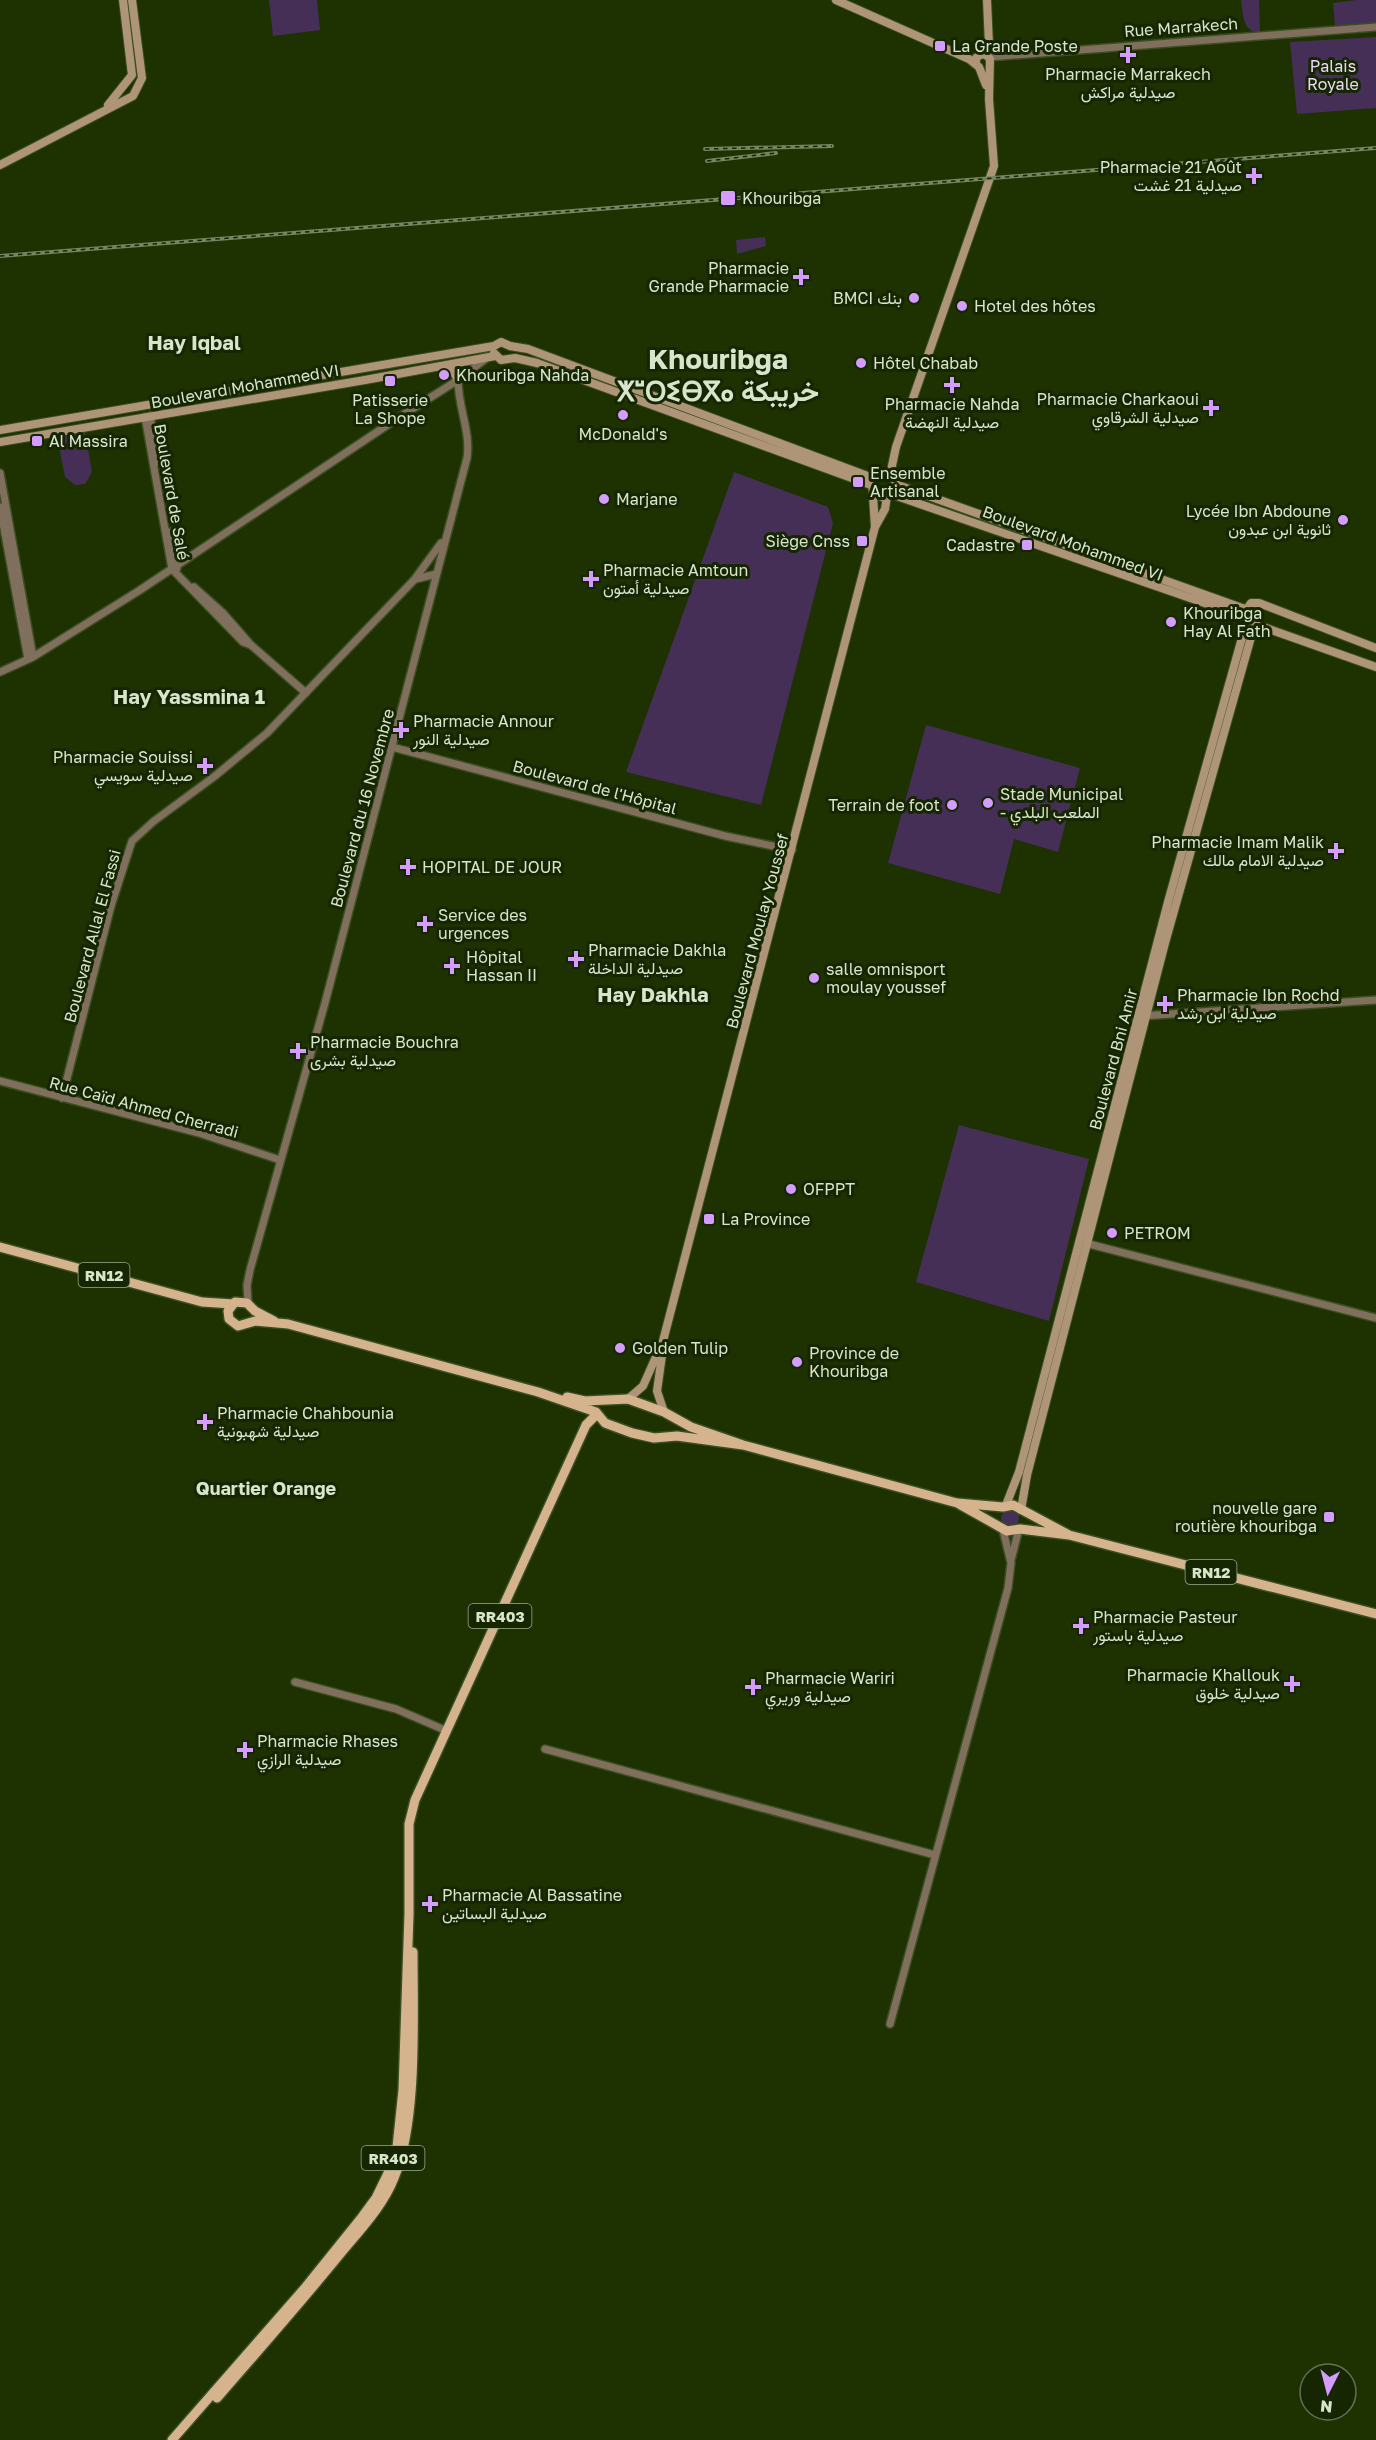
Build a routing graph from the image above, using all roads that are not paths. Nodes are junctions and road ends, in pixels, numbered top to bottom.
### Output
1 (123, 0) edge
2 (132, 0) edge
3 (836, 0) edge
4 (987, 0) edge
5 (1376, 27) edge
6 (958, 54) junction
7 (985, 58) junction
8 (135, 60) junction
9 (977, 66) junction
10 (128, 82) junction
11 (135, 88) junction
12 (120, 91) junction
13 (989, 95) junction
14 (126, 98) junction
15 (104, 109) junction
16 (0, 165) edge
17 (510, 346) junction
18 (493, 352) junction
19 (508, 358) junction
20 (450, 364) junction
21 (458, 380) junction
22 (148, 417) junction
23 (0, 430) edge
24 (0, 442) edge
25 (896, 447) junction
26 (0, 473) edge
27 (890, 475) junction
28 (875, 482) junction
29 (895, 484) junction
30 (889, 495) junction
31 (0, 507) edge
32 (875, 527) junction
33 (446, 536) junction
34 (425, 566) junction
35 (174, 567) junction
36 (437, 570) junction
37 (416, 579) junction
38 (432, 590) junction
39 (1255, 616) junction
40 (1376, 648) edge
41 (31, 658) junction
42 (1376, 667) edge
43 (0, 672) edge
44 (306, 693) junction
45 (392, 747) junction
46 (792, 850) junction
47 (1376, 1000) edge
48 (1142, 1016) junction
49 (0, 1081) edge
50 (62, 1098) junction
51 (280, 1160) junction
52 (1089, 1244) junction
53 (0, 1247) edge
54 (247, 1285) junction
55 (235, 1302) junction
56 (208, 1303) junction
57 (250, 1306) junction
58 (228, 1317) junction
59 (1376, 1318) edge
60 (249, 1322) junction
61 (274, 1322) junction
62 (663, 1341) junction
63 (538, 1392) junction
64 (628, 1399) junction
65 (602, 1400) junction
66 (663, 1412) junction
67 (597, 1413) junction
68 (675, 1420) junction
69 (605, 1423) junction
70 (585, 1432) junction
71 (672, 1436) junction
72 (743, 1444) junction
73 (957, 1503) junction
74 (1004, 1506) junction
75 (1022, 1511) junction
76 (1001, 1528) junction
77 (1019, 1529) junction
78 (1069, 1535) junction
79 (1011, 1563) junction
80 (1376, 1614) edge
81 (295, 1682) dead end
82 (447, 1731) junction
83 (545, 1749) dead end
84 (415, 1800) junction
85 (935, 1855) junction
86 (890, 2024) dead end
87 (172, 2440) edge
88 (180, 2440) edge

1 - 8 main road
2 - 8 main road
3 - 6 main road
4 - 7 main road
5 - 7 street, Rue Marrakech
6 - 7 main road
6 - 9 main road
7 - 9 main road
7 - 9 main road
7 - 13 main road
8 - 10 main road
8 - 11 main road
9 - 13 main road
10 - 11 main road
10 - 12 main road
11 - 14 main road
12 - 14 main road
12 - 15 main road
13 - 25 main road
14 - 15 main road
15 - 16 main road
17 - 18 main road
17 - 19 main road
17 - 28 main road
18 - 19 main road
18 - 20 main road, Boulevard Mohammed VI
18 - 21 street
18 - 23 main road, Boulevard Mohammed VI
19 - 28 main road
20 - 21 main road
20 - 22 main road, Boulevard Mohammed VI
21 - 33 street, Boulevard du 16 Novembre
21 - 35 street
22 - 24 main road, Boulevard Mohammed VI
22 - 35 street, Boulevard de Salé
25 - 27 main road
25 - 28 main road
26 - 41 street
27 - 28 main road
27 - 29 main road
28 - 30 main road, Boulevard Mohammed VI
28 - 32 main road, Boulevard Moulay Youssef
29 - 30 main road, Boulevard Moulay Youssef
29 - 39 main road, Boulevard Mohammed VI
30 - 32 main road, Boulevard Moulay Youssef
30 - 39 main road, Boulevard Mohammed VI
31 - 41 street
32 - 46 main road, Boulevard Moulay Youssef
33 - 34 street, Boulevard Allal El Fassi
33 - 36 street, Boulevard du 16 Novembre
34 - 36 street
34 - 37 street, Boulevard Allal El Fassi
35 - 41 street
35 - 44 street, Boulevard de Salé
36 - 37 street
36 - 38 street, Boulevard du 16 Novembre
37 - 38 street
37 - 44 street, Boulevard Allal El Fassi
38 - 45 street, Boulevard du 16 Novembre
39 - 40 main road, Boulevard Mohammed VI
39 - 42 main road, Boulevard Mohammed VI
39 - 48 main road, Boulevard Bni Amir
41 - 43 street
44 - 50 street, Boulevard Allal El Fassi
45 - 46 street, Boulevard de l'Hôpital
45 - 51 street, Boulevard du 16 Novembre
46 - 62 main road, Boulevard Moulay Youssef
47 - 48 street
48 - 52 main road, Boulevard Bni Amir
48 - 74 main road, Boulevard Bni Amir
49 - 50 street, Rue Caïd Ahmed Cherradi
50 - 51 street, Rue Caïd Ahmed Cherradi
51 - 54 street, Boulevard du 16 Novembre
52 - 59 street
52 - 75 main road, Boulevard Bni Amir
53 - 56 main road, RN12
54 - 55 street, Boulevard du 16 Novembre
54 - 57 street, Boulevard du 16 Novembre
55 - 56 main road, RN12
55 - 57 main road, RN12
55 - 58 main road
56 - 58 main road, RN12
57 - 60 main road
57 - 61 main road, RN12
58 - 60 main road, RN12
60 - 61 main road, RN12
61 - 63 main road, RN12
62 - 64 main road
62 - 66 main road
63 - 65 main road, RN12
63 - 67 main road, RN12
64 - 65 main road, RN12
64 - 66 main road, RN12
65 - 67 main road
66 - 68 main road, RN12
67 - 69 main road, RN12
67 - 70 main road, RR403
68 - 71 main road
68 - 72 main road, RN12
69 - 70 main road
69 - 71 main road, RN12
70 - 82 main road, RR403
71 - 72 main road, RN12
72 - 73 main road, RN12
73 - 74 main road, RN12
73 - 76 main road, RN12
74 - 75 main road, RN12
74 - 76 main road
75 - 77 main road
75 - 78 main road, RN12
76 - 77 main road, RN12
76 - 79 street
77 - 78 main road, RN12
77 - 79 street
78 - 80 main road, RN12
79 - 85 street
81 - 82 street
82 - 84 main road, RR403
83 - 85 street
84 - 87 main road, RR403
84 - 88 main road, RR403
85 - 86 street

